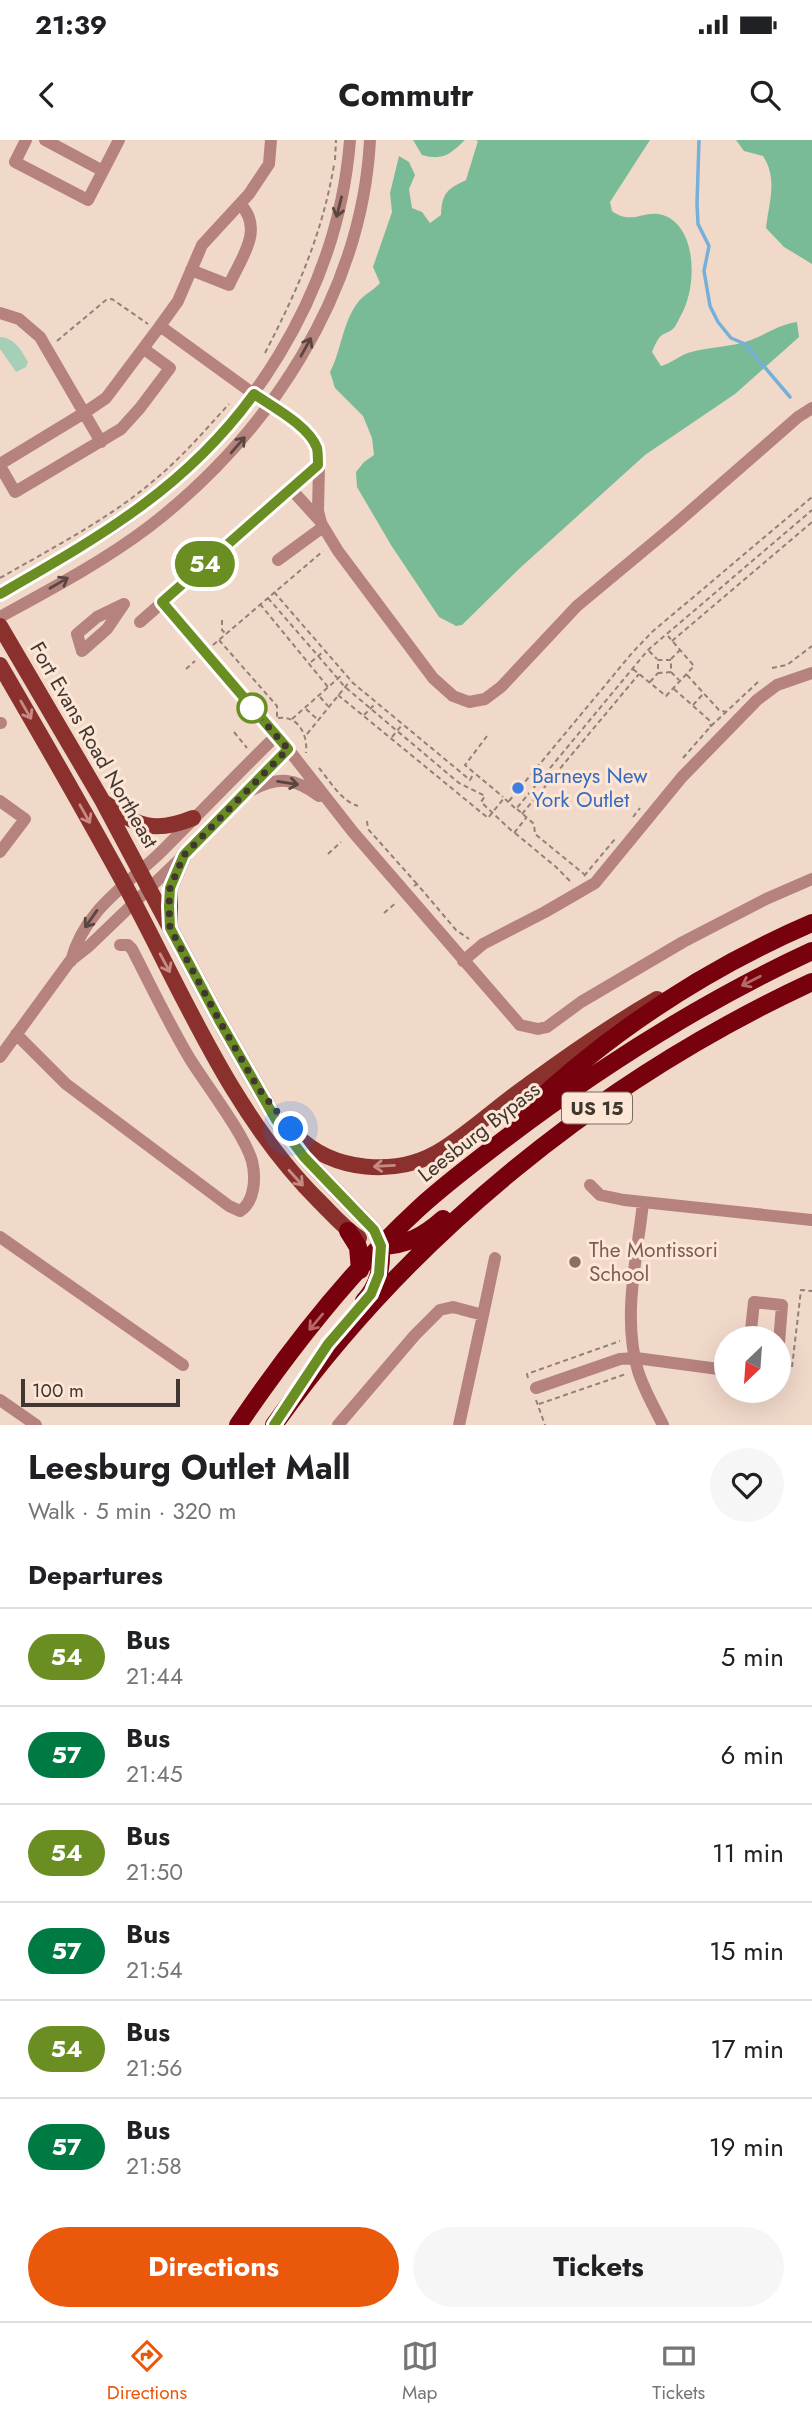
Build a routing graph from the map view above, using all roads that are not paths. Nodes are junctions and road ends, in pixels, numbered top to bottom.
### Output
1 (26, 140) edge
2 (45, 140) edge
3 (119, 140) edge
4 (271, 140) edge
5 (350, 140) edge
6 (370, 140) edge
7 (103, 171) junction
8 (240, 204) junction
9 (191, 270) junction
10 (0, 313) edge
11 (159, 328) junction
12 (144, 349) junction
13 (254, 394) junction
14 (270, 405) junction
15 (812, 408) edge
16 (84, 413) junction
17 (101, 442) junction
18 (0, 465) edge
19 (318, 465) junction
20 (291, 489) junction
21 (322, 525) junction
22 (278, 560) dead end
23 (0, 594) edge
24 (162, 602) junction
25 (124, 604) dead end
26 (0, 617) edge
27 (140, 622) dead end
28 (0, 626) edge
29 (80, 645) dead end
30 (0, 665) edge
31 (812, 673) edge
32 (276, 736) junction
33 (288, 749) junction
34 (243, 795) junction
35 (102, 800) junction
36 (0, 802) edge
37 (330, 804) junction
38 (193, 818) junction
39 (4, 837) edge
40 (0, 852) edge
41 (184, 855) junction
42 (141, 870) junction
43 (812, 879) edge
44 (125, 886) junction
45 (149, 887) junction
46 (134, 902) junction
47 (812, 923) edge
48 (170, 928) junction
49 (120, 945) dead end
50 (812, 951) edge
51 (71, 961) junction
52 (463, 961) junction
53 (723, 966) junction
54 (812, 977) edge
55 (812, 982) edge
56 (16, 1034) junction
57 (0, 1057) edge
58 (258, 1088) junction
59 (461, 1172) junction
60 (590, 1185) dead end
61 (643, 1203) junction
62 (812, 1220) edge
63 (348, 1231) junction
64 (0, 1237) edge
65 (381, 1246) junction
66 (495, 1258) dead end
67 (360, 1270) junction
68 (483, 1315) junction
69 (751, 1326) edge
70 (780, 1326) edge
71 (636, 1358) junction
72 (183, 1365) dead end
73 (714, 1368) edge
74 (536, 1388) dead end
75 (0, 1400) edge
76 (279, 1418) edge
77 (36, 1425) edge
78 (238, 1425) edge
79 (338, 1425) edge
80 (459, 1425) edge
81 (663, 1425) edge

1 - 7 street
2 - 7 street
3 - 7 street
4 - 8 street
5 -> 13 street
14 -> 6 street
8 - 9 street
8 - 9 street
9 - 11 street
10 - 16 street
11 - 12 street
11 - 13 street
12 - 16 street
12 - 17 street
13 - 14 street
13 - 23 street
14 - 19 street
26 -> 14 street
15 - 21 street
16 - 17 street
16 - 18 street
17 - 18 street
19 - 20 street
19 - 21 street
20 - 21 street
20 - 24 street
21 - 22 street
24 - 27 street
24 - 32 street
25 - 29 street
28 - 35 main road, Fort Evans Road Northeast
30 -> 44 main road, Fort Evans Road Northeast
31 - 52 street
32 - 33 street
32 - 38 street
33 - 34 street
33 - 37 street
34 -> 37 street
34 - 41 street
35 - 38 main road
35 - 42 main road, Fort Evans Road Northeast
36 - 39 street
37 - 52 street
38 - 42 street
39 - 40 street
41 - 45 street
41 - 48 main road
42 - 44 street
42 - 45 main road, Fort Evans Road Northeast
43 - 52 street
44 - 46 main road, Fort Evans Road Northeast
44 -> 51 street
45 - 46 street
45 - 48 main road, Fort Evans Road Northeast
46 - 51 street
46 -> 63 main road, Fort Evans Road Northeast
47 - 53 highway
48 - 58 main road, Fort Evans Road Northeast
49 - 56 street
50 -> 59 highway, Leesburg Bypass / US 15
51 - 56 street
53 -> 58 main road
53 - 59 highway
54 - 65 highway
55 - 76 highway, US 15
56 - 57 street
58 - 65 main road, Fort Evans Road Northeast
59 - 65 highway, Leesburg Bypass / US 15
60 - 61 street
61 - 62 street
61 - 71 street
63 - 65 main road, Fort Evans Road Northeast
63 - 67 highway
64 - 72 street
65 - 67 highway, Leesburg Bypass / US 15
65 - 76 highway
66 - 68 street
67 -> 78 highway, Leesburg Bypass / US 15
68 - 79 street
68 - 80 street
69 - 70 street
71 - 73 street
71 - 74 street
71 - 81 street
75 - 77 street

